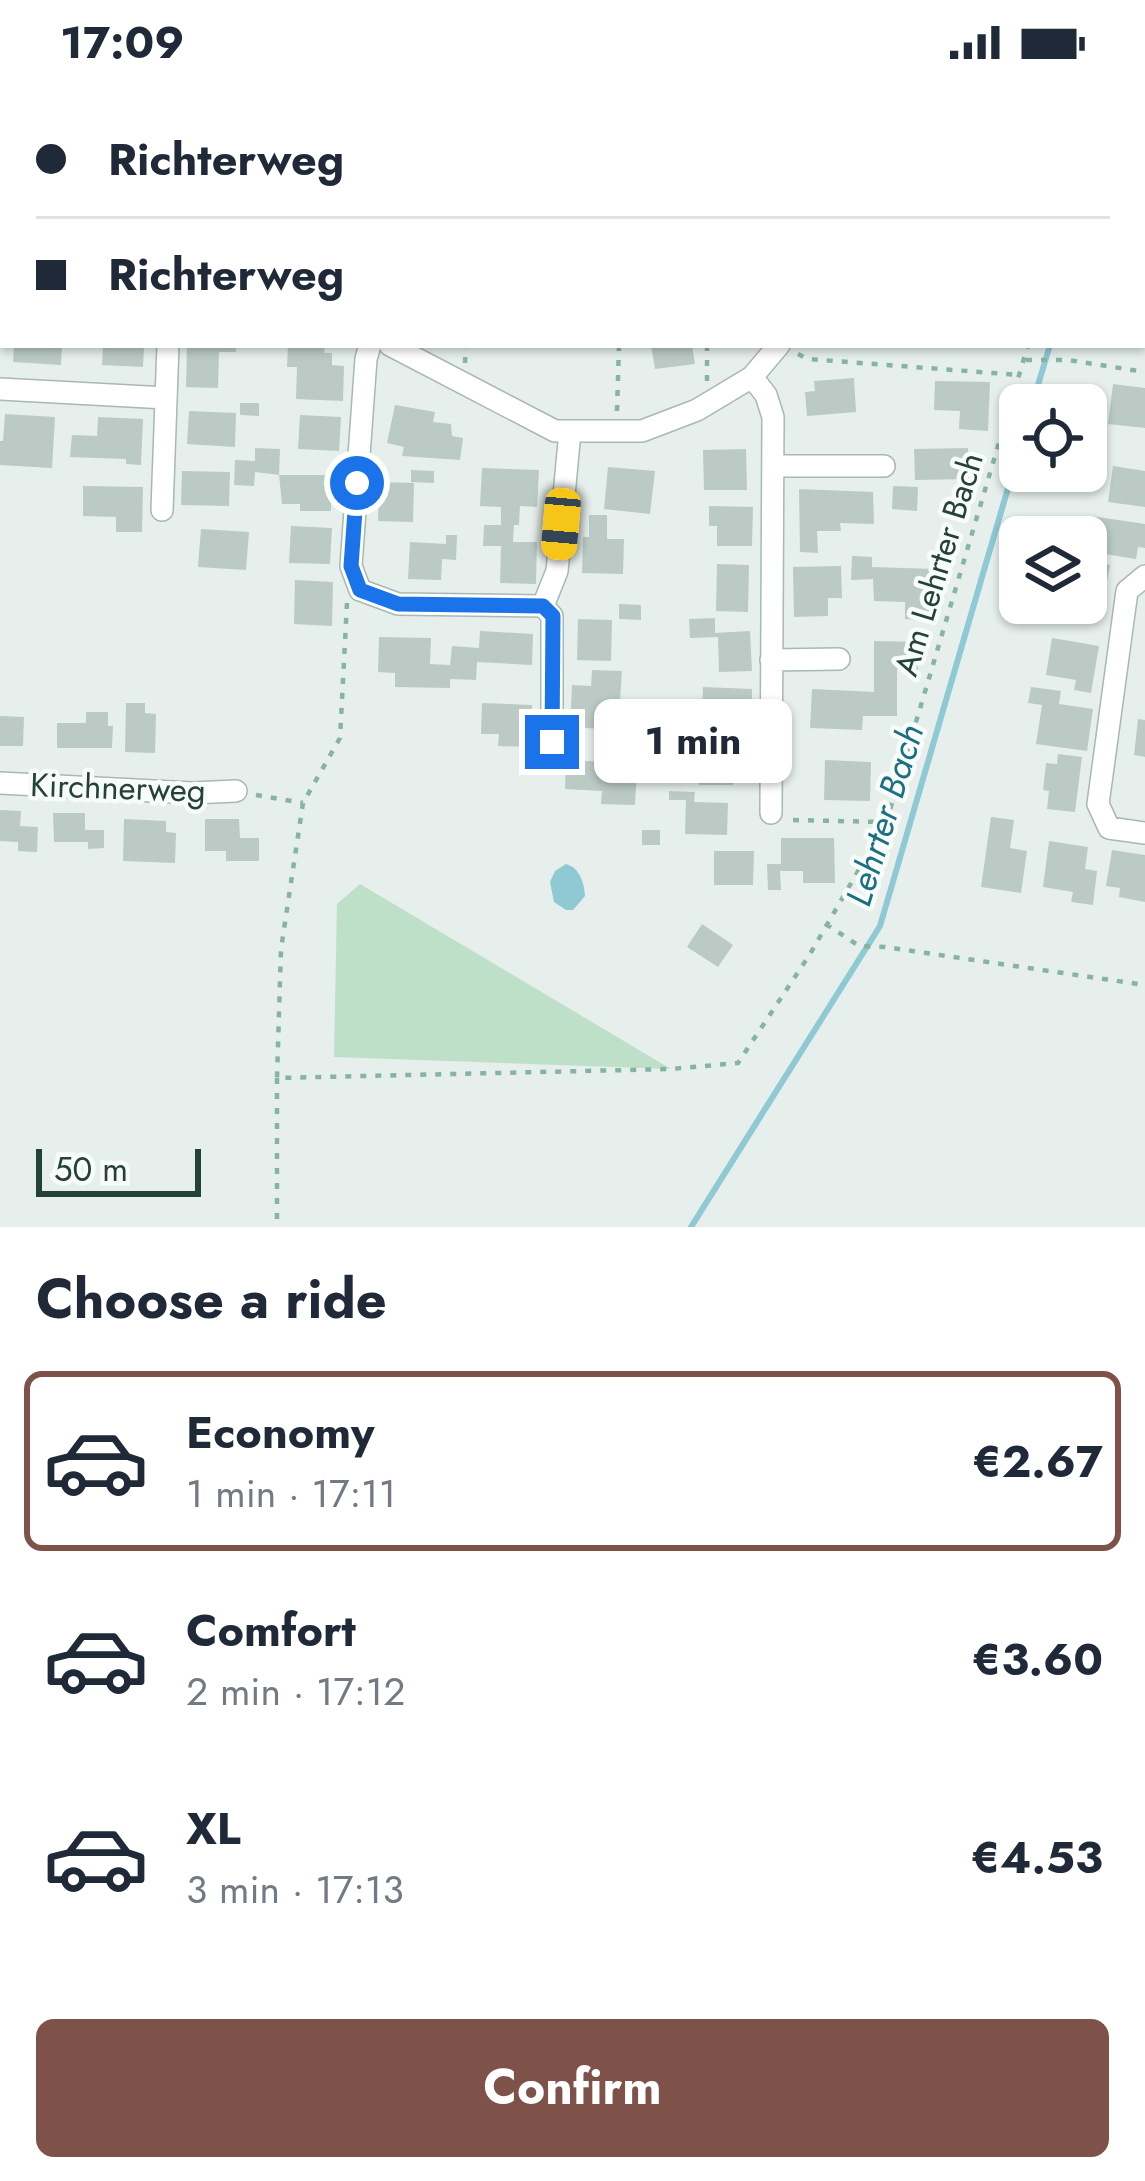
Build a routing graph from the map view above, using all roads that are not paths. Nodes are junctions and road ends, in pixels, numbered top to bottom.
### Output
1 (168, 348) edge
2 (369, 348) edge
3 (396, 348) edge
4 (787, 348) edge
5 (752, 377) junction
6 (0, 389) edge
7 (166, 398) junction
8 (570, 430) junction
9 (773, 466) junction
10 (884, 466) dead end
11 (161, 510) dead end
12 (1145, 576) edge
13 (543, 606) junction
14 (839, 659) dead end
15 (771, 660) junction
16 (552, 742) dead end
17 (0, 783) edge
18 (236, 791) road end
19 (771, 813) road end
20 (1145, 833) edge

1 - 7 street
2 - 13 street
3 - 8 street
4 - 5 street
5 - 8 street
5 - 9 street
6 - 7 street
7 - 11 street
8 - 13 street
9 - 10 street
9 - 15 street
12 - 20 street
13 - 16 street
14 - 15 street
15 - 19 street
17 - 18 street, Kirchnerweg

